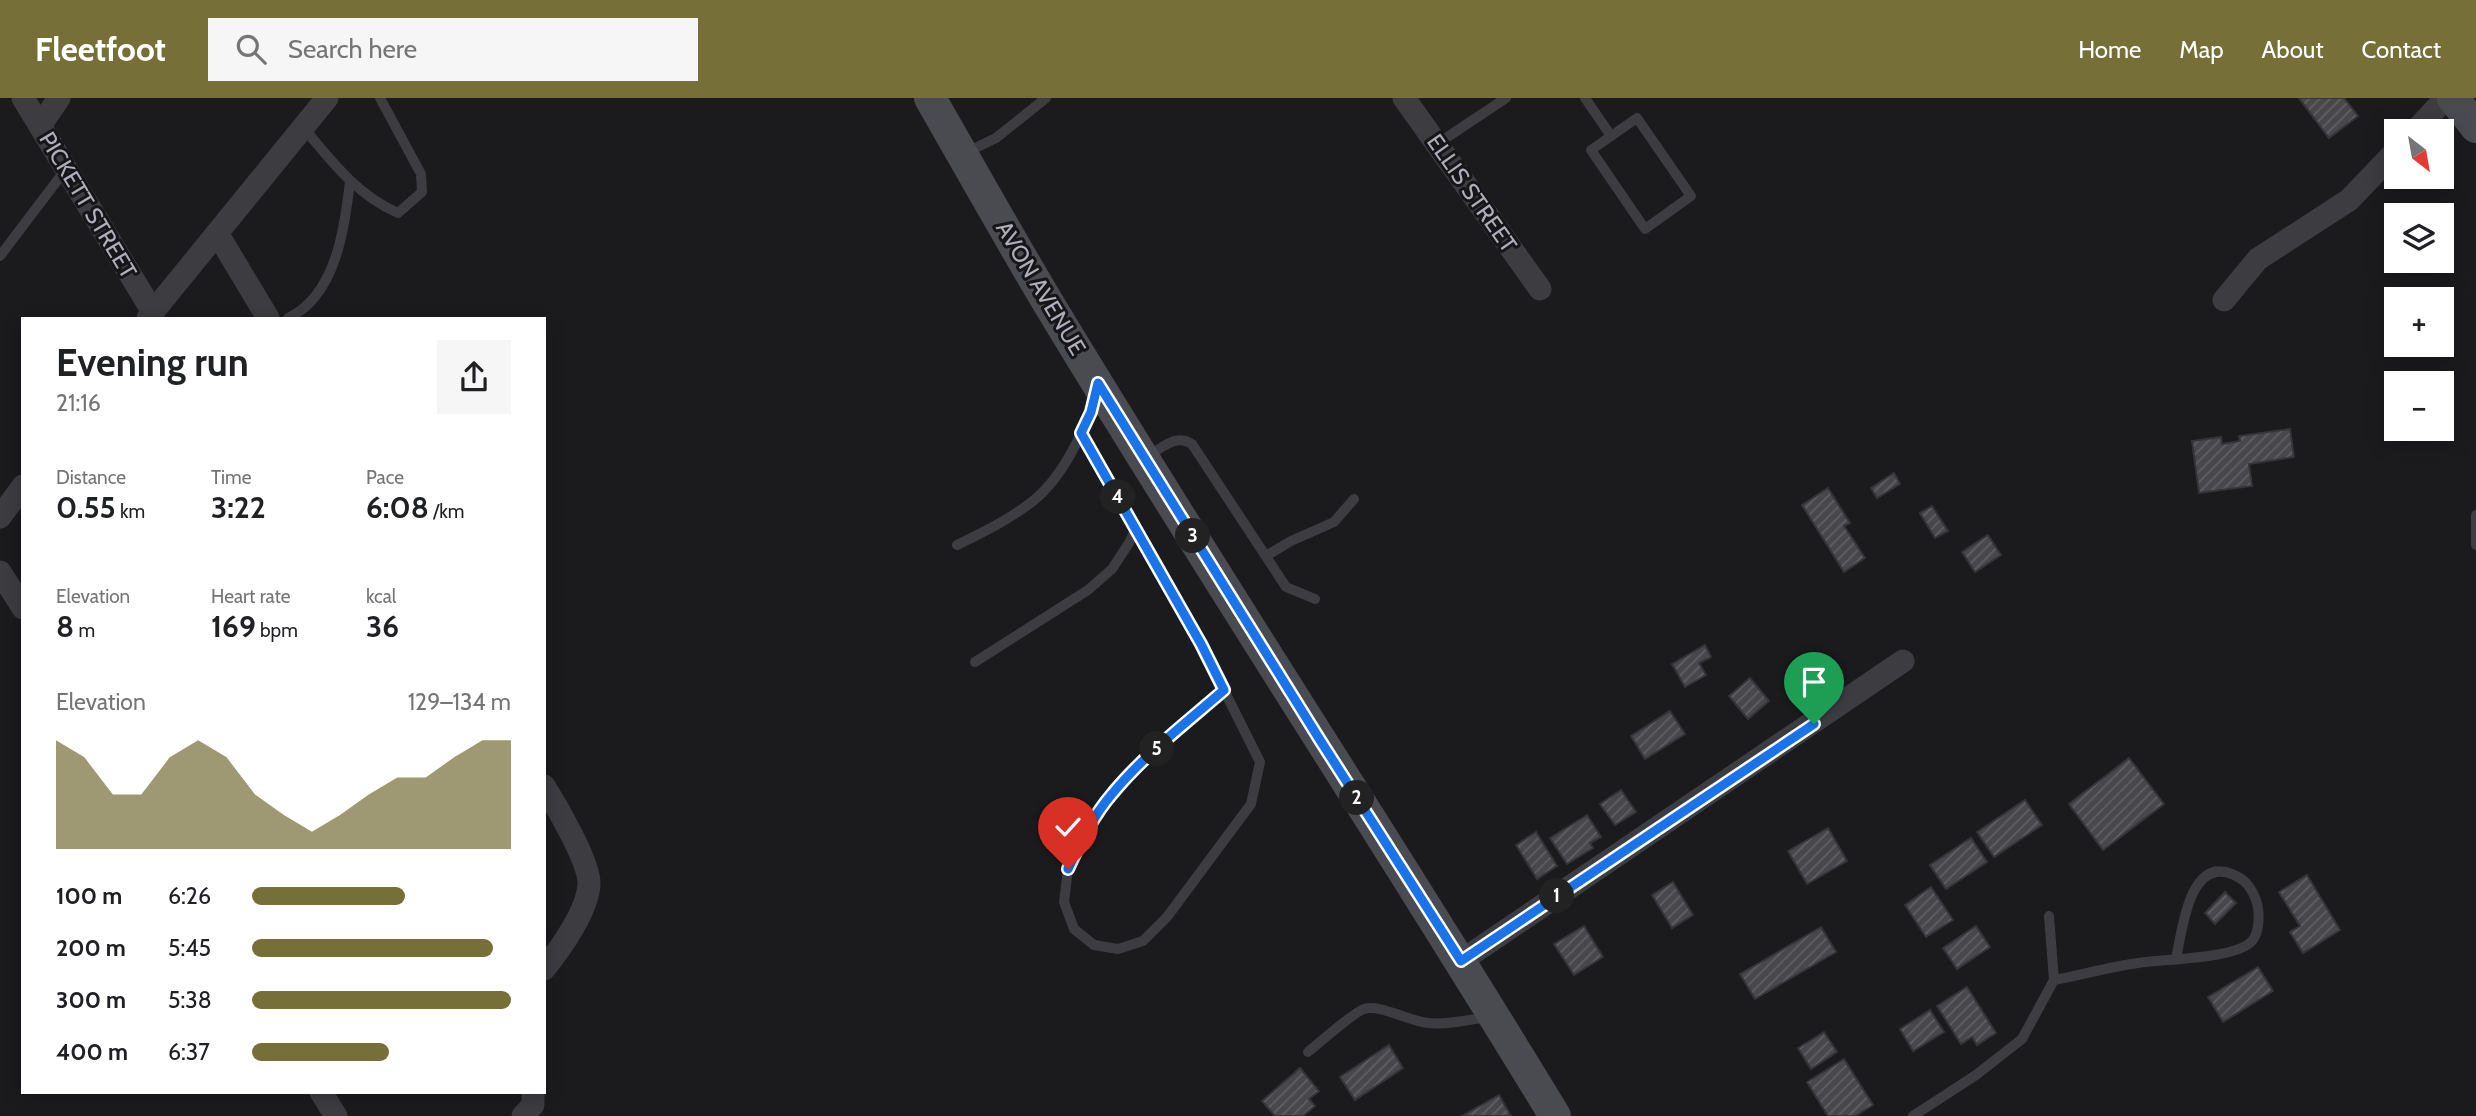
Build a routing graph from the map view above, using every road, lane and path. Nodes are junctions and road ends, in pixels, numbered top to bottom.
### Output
1 (23, 98) edge
2 (59, 98) edge
3 (327, 98) edge
4 (380, 98) edge
5 (930, 98) edge
6 (1046, 98) edge
7 (1404, 98) edge
8 (1506, 98) edge
9 (1585, 98) edge
10 (2446, 98) edge
11 (2453, 98) edge
12 (2426, 119) edge
13 (40, 126) junction
14 (303, 127) junction
15 (2476, 127) edge
16 (1611, 136) junction
17 (1437, 144) junction
18 (963, 155) junction
19 (2384, 164) edge
20 (66, 169) junction
21 (351, 181) junction
22 (217, 233) junction
23 (0, 256) edge
24 (1540, 289) dead end
25 (2224, 300) dead end
26 (150, 315) edge
27 (267, 317) edge
28 (289, 317) edge
29 (1098, 383) junction
30 (1081, 433) junction
31 (1145, 459) junction
32 (21, 489) edge
33 (1354, 499) dead end
34 (2476, 515) edge
35 (0, 517) edge
36 (1136, 528) junction
37 (957, 545) dead end
38 (2476, 545) edge
39 (1266, 556) junction
40 (0, 572) edge
41 (1315, 599) dead end
42 (21, 605) edge
43 (1903, 661) dead end
44 (975, 662) dead end
45 (1224, 690) junction
46 (546, 789) edge
47 (2049, 916) dead end
48 (2176, 959) junction
49 (1461, 961) junction
50 (546, 966) edge
51 (2054, 980) junction
52 (1494, 1016) junction
53 (1308, 1052) dead end
54 (322, 1094) edge
55 (533, 1094) edge
56 (336, 1116) edge
57 (523, 1116) edge
58 (1554, 1116) edge
59 (1913, 1116) edge

1 - 13 street, PICKETT STREET
2 - 13 street
3 - 14 street
4 - 21 lane
5 - 18 main road, AVON AVENUE
6 - 18 lane
7 - 17 street, ELLIS STREET
8 - 17 lane
9 - 16 lane
10 - 12 street
11 - 15 main road
13 - 20 street, PICKETT STREET
14 - 21 lane
14 - 22 street
16 - 16 lane
17 - 24 street, ELLIS STREET
18 - 29 main road, AVON AVENUE
19 - 25 street
20 - 23 lane
20 - 26 street, PICKETT STREET
21 - 28 lane
22 - 26 street
22 - 27 street
29 - 30 lane
29 - 31 main road, AVON AVENUE
30 - 36 lane
30 - 37 lane
31 - 39 lane
31 - 49 main road, AVON AVENUE
32 - 35 street
33 - 39 lane
34 - 38 lane
36 - 44 lane
36 - 45 lane
39 - 41 lane
40 - 42 street
43 - 49 street
45 - 45 lane
46 - 50 street
47 - 51 lane
48 - 48 lane
48 - 51 lane
49 - 52 main road, AVON AVENUE
51 - 59 lane
52 - 53 lane
52 - 58 main road, AVON AVENUE
54 - 56 street
55 - 57 street

